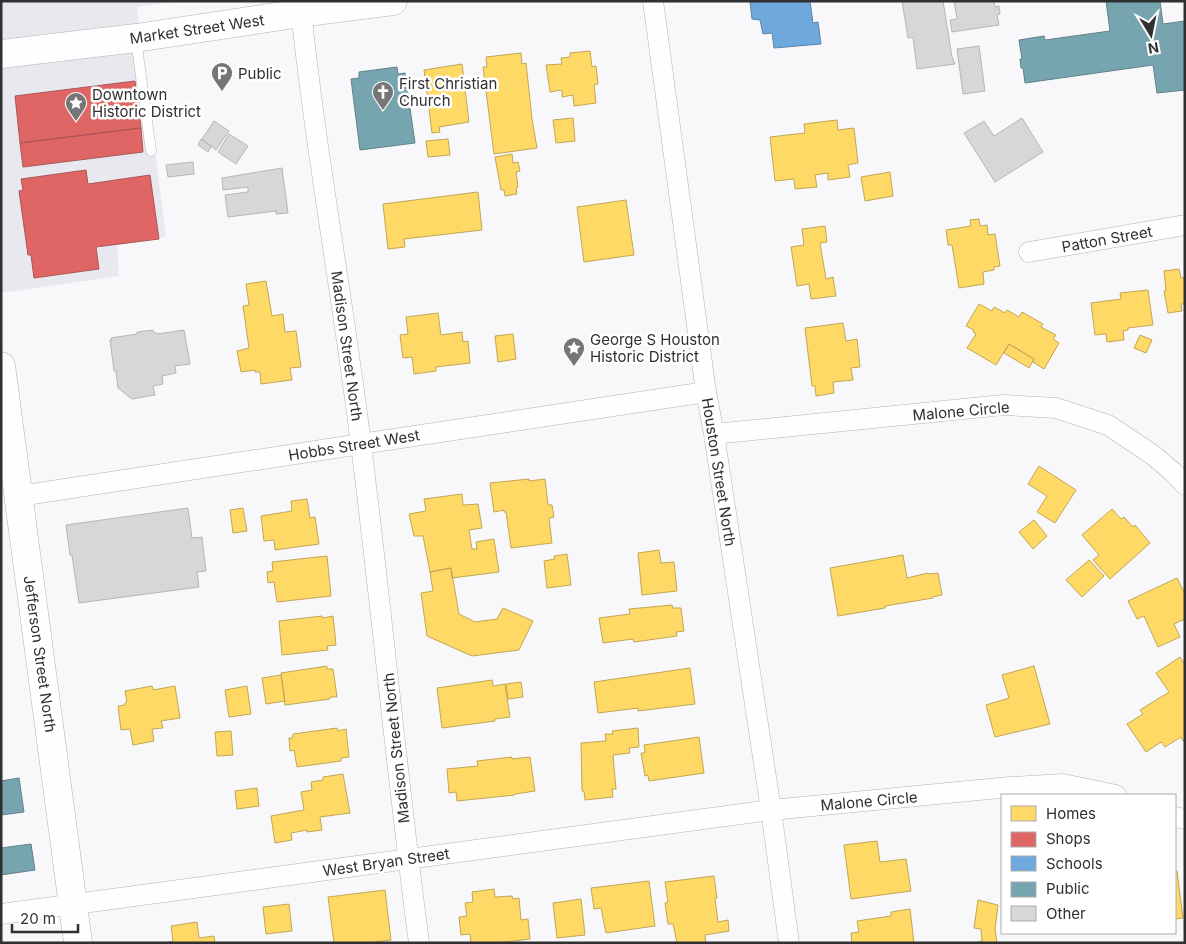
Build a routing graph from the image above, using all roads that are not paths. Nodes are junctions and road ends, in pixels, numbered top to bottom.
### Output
1 (392, 1) edge
2 (653, 1) edge
3 (300, 7) edge
4 (136, 38) junction
5 (1, 54) edge
6 (151, 151) dead end
7 (1185, 225) edge
8 (1029, 252) dead end
9 (1, 366) edge
10 (706, 392) junction
11 (714, 434) junction
12 (361, 444) junction
13 (1185, 485) edge
14 (10, 497) edge
15 (1111, 794) edge
16 (771, 810) junction
17 (408, 859) junction
18 (74, 904) junction
19 (1, 914) edge
20 (78, 943) edge
21 (419, 943) edge
22 (788, 943) edge

1 - 3 main road, Market Street West
2 - 10 street, Houston Street North
3 - 4 main road, Market Street West
3 - 12 street, Madison Street North
4 - 5 main road, Market Street West
4 - 6 lane
7 - 8 street, Patton Street
9 - 14 main road, Jefferson Street North
10 - 11 street, Houston Street North
10 - 12 street, Hobbs Street West
11 - 13 street, Malone Circle
11 - 16 street, Houston Street North
12 - 14 street, Hobbs Street West
12 - 17 street, Madison Street North
14 - 18 main road, Jefferson Street North
15 - 16 street, Malone Circle
16 - 17 street, West Bryan Street
16 - 22 street, Houston Street North
17 - 18 street, West Bryan Street
17 - 21 street, Madison Street North
18 - 19 street, West Bryan Street
18 - 20 main road, Jefferson Street North

